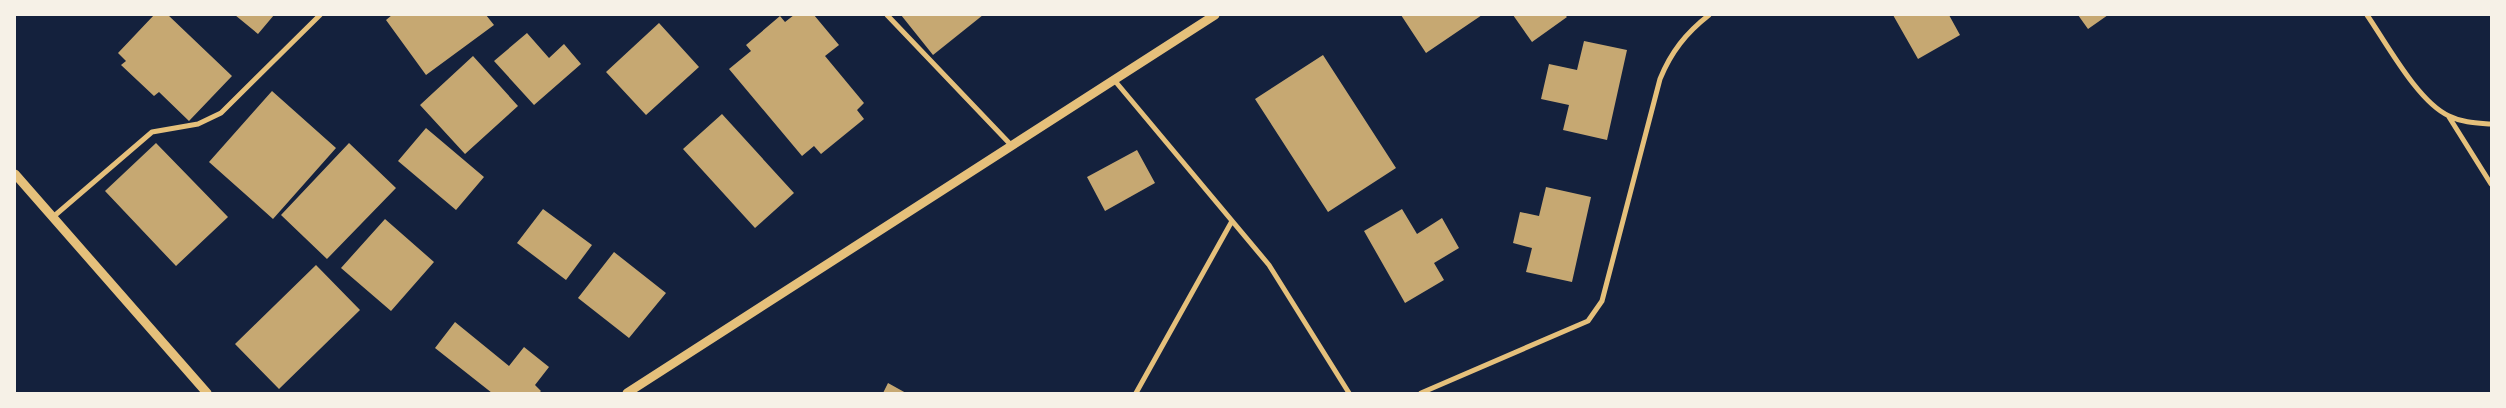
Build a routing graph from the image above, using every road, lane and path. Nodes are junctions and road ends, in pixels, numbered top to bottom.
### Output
1 (320, 15) edge
2 (887, 15) edge
3 (1215, 15) edge
4 (1708, 15) edge
5 (2367, 15) edge
6 (1115, 81) junction
7 (2448, 116) junction
8 (2491, 124) edge
9 (1012, 146) junction
10 (15, 174) edge
11 (2491, 184) edge
12 (54, 216) junction
13 (1232, 220) junction
14 (207, 393) edge
15 (627, 393) edge
16 (1136, 393) edge
17 (1349, 393) edge
18 (1421, 393) edge

1 - 12 street
2 - 9 street
3 - 6 street
4 - 18 street
5 - 7 street
6 - 9 street
6 - 13 street
7 - 8 street
7 - 11 street
9 - 15 street
10 - 12 street
12 - 14 street
13 - 16 street
13 - 17 street

